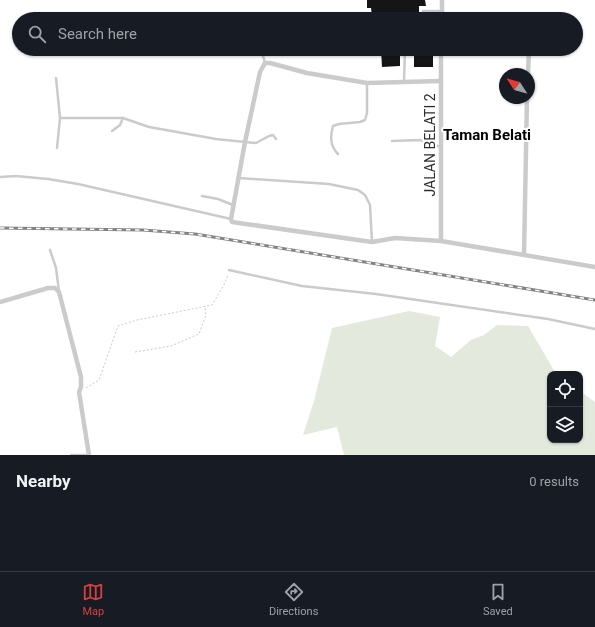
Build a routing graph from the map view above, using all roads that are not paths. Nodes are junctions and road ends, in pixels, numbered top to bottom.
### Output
1 (442, 0) edge
2 (423, 11) dead end
3 (442, 11) joint
4 (263, 56) edge
5 (405, 56) edge
6 (441, 56) edge
7 (529, 56) edge
8 (265, 63) junction
9 (528, 68) edge
10 (56, 78) dead end
11 (441, 81) junction
12 (404, 82) junction
13 (367, 83) junction
14 (528, 104) edge
15 (60, 118) junction
16 (123, 118) junction
17 (112, 131) dead end
18 (276, 139) dead end
19 (392, 141) dead end
20 (245, 142) junction
21 (441, 147) junction
22 (57, 148) dead end
23 (338, 154) dead end
24 (0, 177) edge
25 (239, 178) junction
26 (202, 196) dead end
27 (233, 205) junction
28 (231, 218) junction
29 (441, 240) junction
30 (372, 242) junction
31 (50, 250) dead end
32 (524, 255) junction
33 (595, 267) edge
34 (229, 270) road end
35 (59, 292) junction
36 (0, 302) edge
37 (595, 329) edge
38 (71, 455) edge
39 (87, 455) edge

1 - 3 street
2 - 3 lane
4 - 8 lane
5 - 12 lane
6 - 11 street, JALAN BELATI 2
7 - 9 street
8 - 13 street
8 - 20 street
10 - 15 lane
11 - 12 street
11 - 21 street, JALAN BELATI 2
12 - 13 street
13 - 23 lane
14 - 32 street
15 - 16 lane
15 - 22 lane
16 - 17 lane
16 - 20 lane
18 - 20 lane
19 - 21 lane
20 - 25 street
21 - 29 street, JALAN BELATI 2
24 - 28 lane
25 - 27 street
25 - 30 lane
26 - 27 lane
27 - 28 street
28 - 30 street
29 - 30 street
29 - 32 street
31 - 35 lane
32 - 33 street
34 - 37 lane
35 - 36 street
35 - 39 street
38 - 39 lane

